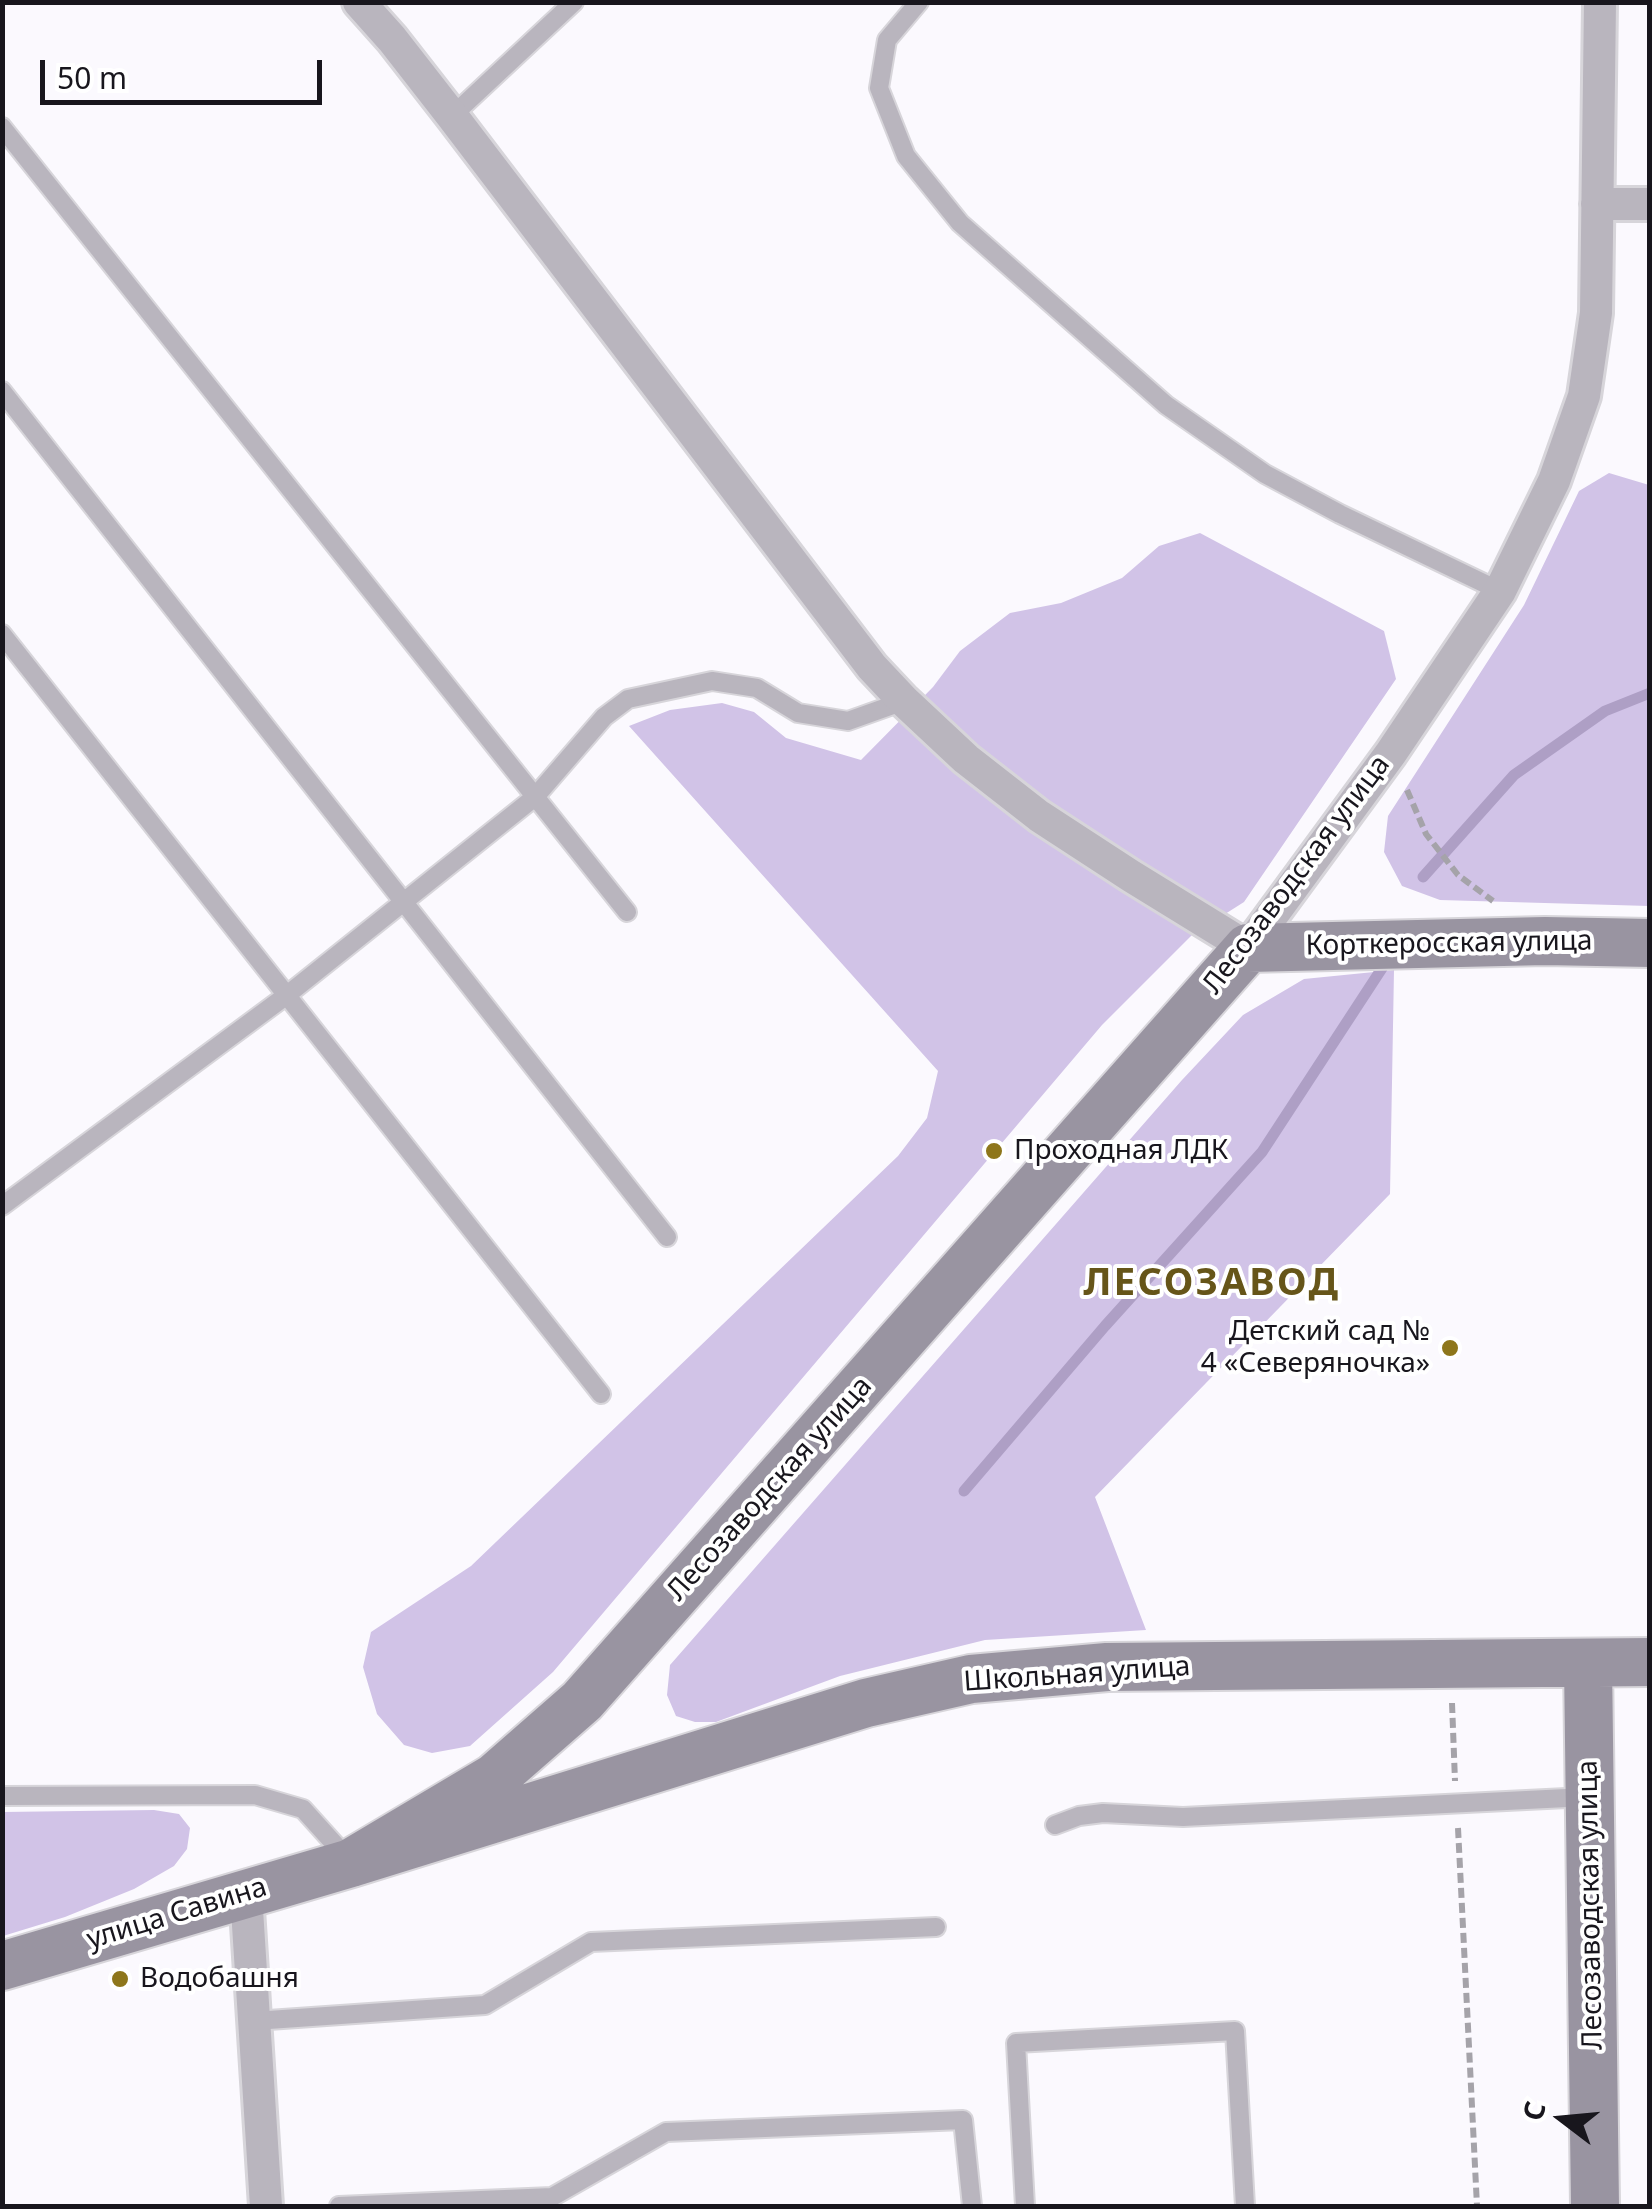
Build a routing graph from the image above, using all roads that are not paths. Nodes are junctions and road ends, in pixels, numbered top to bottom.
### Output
1 (359, 2) edge
2 (574, 2) edge
3 (919, 2) edge
4 (1600, 2) edge
5 (452, 116) junction
6 (2, 127) edge
7 (1597, 204) junction
8 (1650, 204) edge
9 (2, 391) edge
10 (1500, 592) junction
11 (2, 634) edge
12 (904, 700) junction
13 (535, 797) junction
14 (404, 902) junction
15 (626, 912) dead end
16 (1650, 943) edge
17 (1248, 948) junction
18 (287, 996) junction
19 (2, 1206) edge
20 (667, 1237) dead end
21 (600, 1394) dead end
22 (1650, 1662) edge
23 (1588, 1663) junction
24 (2, 1796) edge
25 (1590, 1796) junction
26 (1054, 1824) dead end
27 (351, 1862) junction
28 (246, 1894) junction
29 (936, 1927) dead end
30 (2, 1966) edge
31 (254, 2021) junction
32 (266, 2206) edge
33 (338, 2206) edge
34 (972, 2206) edge
35 (1025, 2206) edge
36 (1245, 2206) edge
37 (1595, 2206) edge

1 - 5 street
2 - 5 lane
3 - 10 lane
4 - 7 street, Лесозаводская улица
5 - 12 street
6 - 13 lane
7 - 8 street
7 - 10 street, Лесозаводская улица
9 - 14 lane
10 - 17 street, Лесозаводская улица
11 - 18 lane
12 - 13 lane
12 - 17 street
13 - 14 lane
13 - 15 lane
14 - 18 lane
14 - 20 lane
16 - 17 main road, Корткеросская улица
17 - 27 main road, Лесозаводская улица
18 - 19 lane
18 - 21 lane
22 - 23 main road, Школьная улица
23 - 25 main road, Лесозаводская улица
23 - 27 main road, Школьная улица
24 - 27 lane
25 - 26 lane
25 - 37 main road, Лесозаводская улица
27 - 28 main road, улица Савина
28 - 30 main road, улица Савина
28 - 31 street
29 - 31 lane
31 - 32 street
33 - 34 lane
35 - 36 lane

